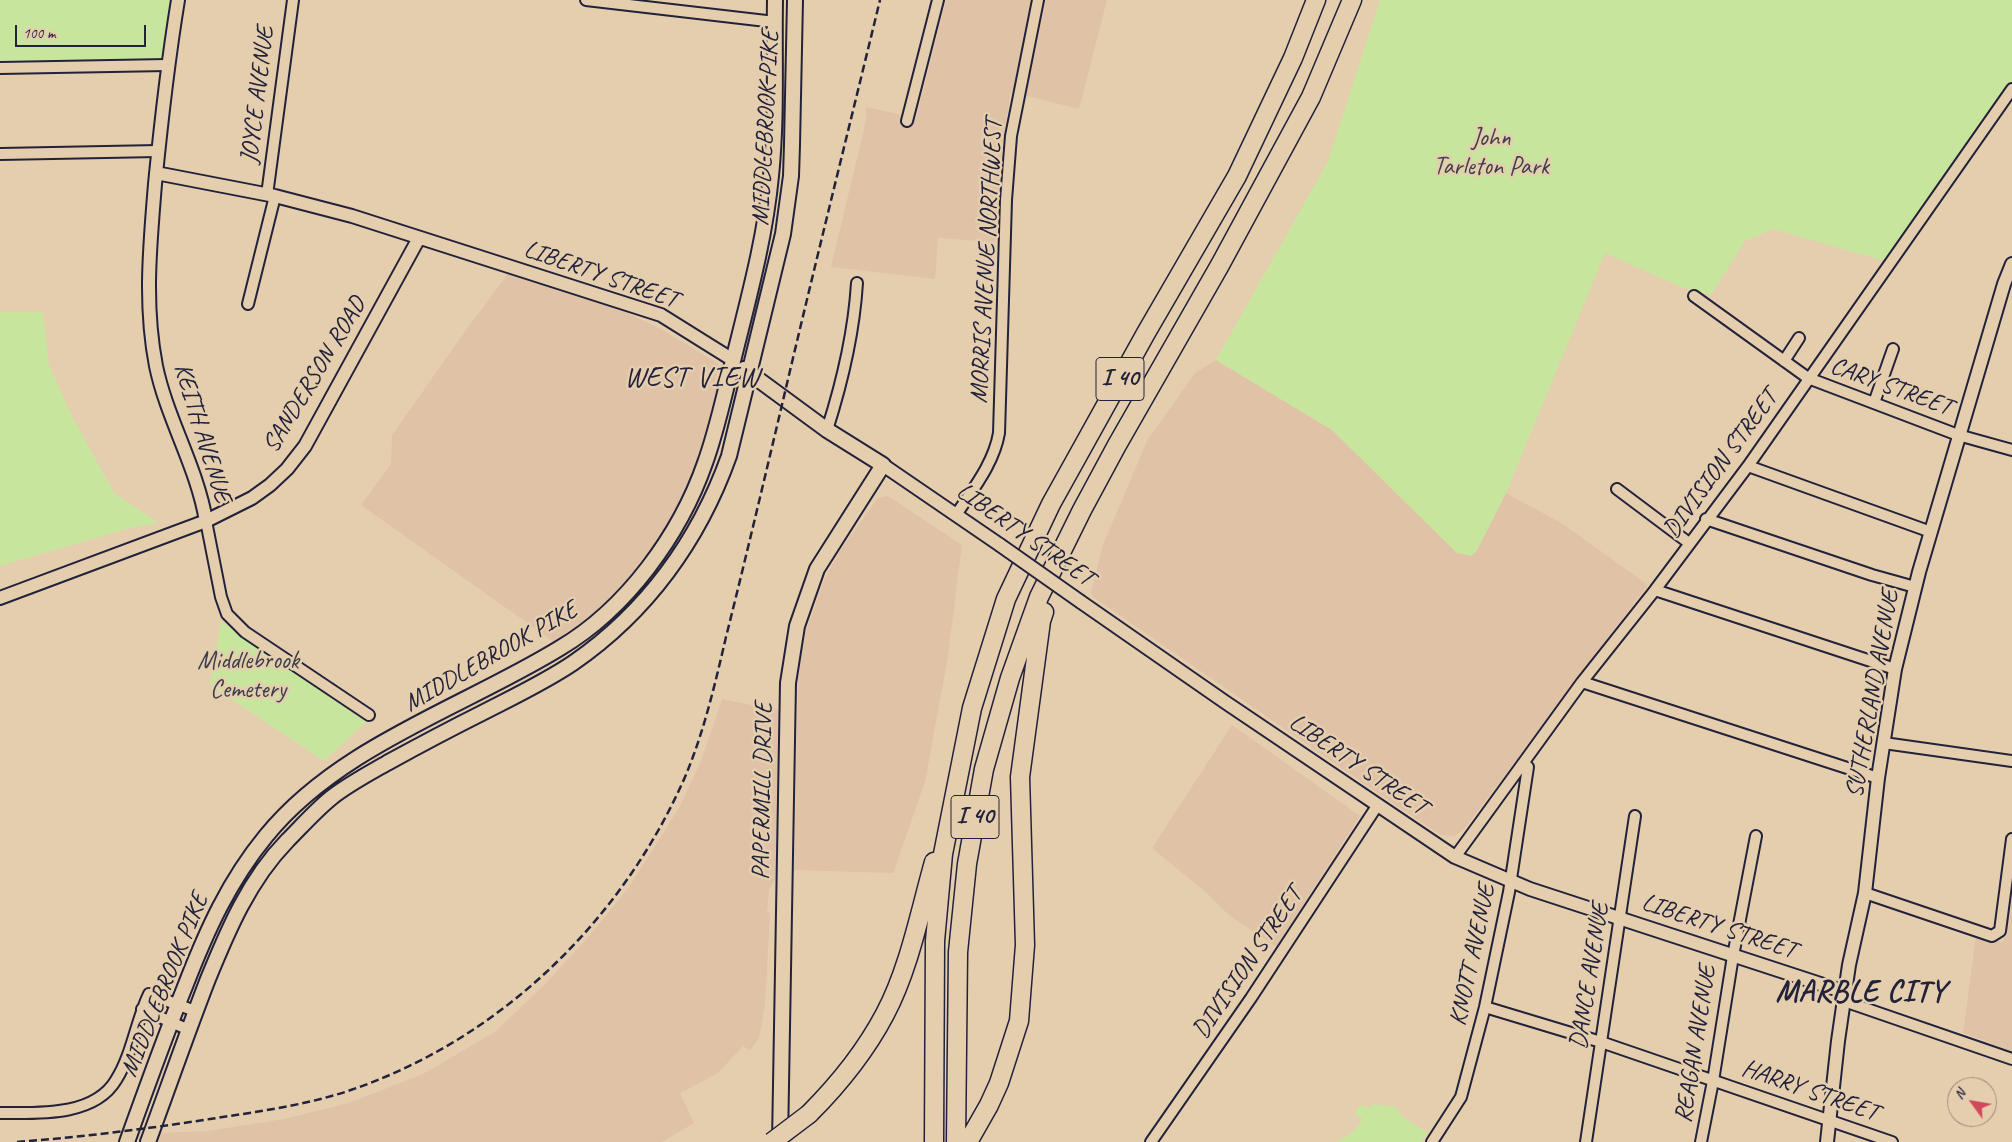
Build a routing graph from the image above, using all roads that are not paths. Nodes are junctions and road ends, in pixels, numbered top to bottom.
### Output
1 (178, 0) edge
2 (293, 0) edge
3 (586, 0) edge
4 (775, 0) edge
5 (795, 0) edge
6 (938, 0) edge
7 (1038, 0) edge
8 (1316, 0) edge
9 (1352, 0) edge
10 (666, 4) edge
11 (775, 22) junction
12 (167, 66) junction
13 (0, 68) edge
14 (2010, 91) edge
15 (907, 121) dead end
16 (158, 152) junction
17 (0, 154) edge
18 (156, 173) junction
19 (271, 195) junction
20 (419, 238) junction
21 (2012, 264) edge
22 (857, 283) dead end
23 (2008, 286) edge
24 (1694, 296) dead end
25 (248, 304) dead end
26 (1799, 338) dead end
27 (1893, 349) dead end
28 (733, 360) junction
29 (1784, 361) junction
30 (750, 373) junction
31 (1808, 378) junction
32 (1874, 404) junction
33 (827, 430) junction
34 (1958, 434) junction
35 (2012, 450) edge
36 (883, 465) junction
37 (1748, 466) junction
38 (1617, 490) dead end
39 (1082, 510) junction
40 (956, 515) junction
41 (1706, 519) junction
42 (206, 521) junction
43 (1931, 532) junction
44 (1689, 543) junction
45 (1915, 587) junction
46 (1655, 590) junction
47 (0, 598) edge
48 (1895, 669) junction
49 (1582, 682) junction
50 (369, 715) dead end
51 (1884, 742) junction
52 (2012, 761) edge
53 (1526, 765) junction
54 (958, 772) junction
55 (1878, 778) junction
56 (1377, 806) junction
57 (1635, 816) dead end
58 (1756, 836) dead end
59 (2012, 840) edge
60 (1455, 858) junction
61 (1510, 882) junction
62 (1865, 893) junction
63 (1620, 918) junction
64 (1733, 956) junction
65 (1844, 996) junction
66 (178, 1004) junction
67 (1485, 1007) junction
68 (142, 1009) junction
69 (195, 1011) junction
70 (171, 1023) junction
71 (189, 1030) junction
72 (1601, 1042) junction
73 (2012, 1059) edge
74 (1714, 1081) junction
75 (0, 1113) edge
76 (1830, 1121) junction
77 (127, 1142) edge
78 (148, 1142) edge
79 (772, 1142) edge
80 (780, 1142) edge
81 (934, 1142) edge
82 (956, 1142) edge
83 (968, 1142) edge
84 (1151, 1142) edge
85 (1432, 1142) edge
86 (1586, 1142) edge
87 (1701, 1142) edge
88 (1827, 1142) edge
89 (1892, 1142) edge

1 - 12 street, KEITH AVENUE
2 - 19 street, JOYCE AVENUE
3 - 10 street
4 - 11 main road, MIDDLEBROOK PIKE
5 - 30 main road, MIDDLEBROOK PIKE
6 - 15 street
7 - 40 street, MORRIS AVENUE NORTHWEST
8 - 54 highway, I 40
9 - 39 highway, I 40
10 - 11 street
11 - 28 main road, MIDDLEBROOK PIKE
12 - 13 street
12 - 16 street, KEITH AVENUE
14 - 31 street, DIVISION STREET
16 - 17 street
16 - 18 street, KEITH AVENUE
18 - 19 street, LIBERTY STREET
18 - 42 street, KEITH AVENUE
19 - 20 street, LIBERTY STREET
19 - 25 street, JOYCE AVENUE
20 - 28 street, LIBERTY STREET
20 - 42 street, SANDERSON ROAD
21 - 23 street, SUTHERLAND AVENUE
22 - 33 street
23 - 34 street, SUTHERLAND AVENUE
24 - 29 street, CARY STREET
26 - 29 street
27 - 32 street
28 - 30 main road, LIBERTY STREET
28 - 66 main road, MIDDLEBROOK PIKE
29 - 31 street, CARY STREET
30 - 33 main road, LIBERTY STREET
30 - 69 main road, MIDDLEBROOK PIKE
31 - 32 street, CARY STREET
31 - 37 street, DIVISION STREET
32 - 34 street, CARY STREET
33 - 36 main road, LIBERTY STREET
34 - 35 street, CARY STREET
34 - 43 street, SUTHERLAND AVENUE
36 - 40 street, LIBERTY STREET
36 - 80 main road, PAPERMILL DRIVE
37 - 41 street, DIVISION STREET
37 - 43 street
38 - 44 street
39 - 82 highway, I 40
39 - 83 highway
40 - 56 street, LIBERTY STREET, bridge
41 - 44 street, DIVISION STREET
41 - 45 street
42 - 47 street, SANDERSON ROAD
42 - 50 street, KEITH AVENUE
43 - 45 street, SUTHERLAND AVENUE
44 - 46 street, DIVISION STREET
45 - 48 street, SUTHERLAND AVENUE
46 - 48 street
46 - 49 street, DIVISION STREET
48 - 51 street, SUTHERLAND AVENUE
49 - 53 street, DIVISION STREET
49 - 55 street
51 - 52 street
51 - 55 street, SUTHERLAND AVENUE
53 - 60 street, DIVISION STREET
53 - 61 street, KNOTT AVENUE
54 - 79 highway, bridge
54 - 81 highway, I 40
55 - 62 street, SUTHERLAND AVENUE
56 - 60 street, LIBERTY STREET
56 - 84 street, DIVISION STREET
57 - 63 street, DANCE AVENUE
58 - 64 street, REAGAN AVENUE
59 - 62 street
60 - 61 street, LIBERTY STREET
61 - 63 street, LIBERTY STREET
61 - 67 street, KNOTT AVENUE
62 - 65 street, SUTHERLAND AVENUE
63 - 64 street, LIBERTY STREET
63 - 72 street, DANCE AVENUE
64 - 65 street, LIBERTY STREET
64 - 74 street, REAGAN AVENUE
65 - 73 street, LIBERTY STREET
65 - 76 street, SUTHERLAND AVENUE
66 - 68 street
66 - 69 street
66 - 70 main road, MIDDLEBROOK PIKE
67 - 72 street, HARRY STREET
67 - 85 street, KNOTT AVENUE
68 - 70 street
68 - 75 street
69 - 71 main road, MIDDLEBROOK PIKE
70 - 71 street
70 - 77 main road, MIDDLEBROOK PIKE
71 - 78 main road, MIDDLEBROOK PIKE
72 - 74 street, HARRY STREET
72 - 86 street, DANCE AVENUE
74 - 76 street, HARRY STREET
74 - 87 street, REAGAN AVENUE
76 - 88 street, SUTHERLAND AVENUE
76 - 89 street, HARRY STREET

